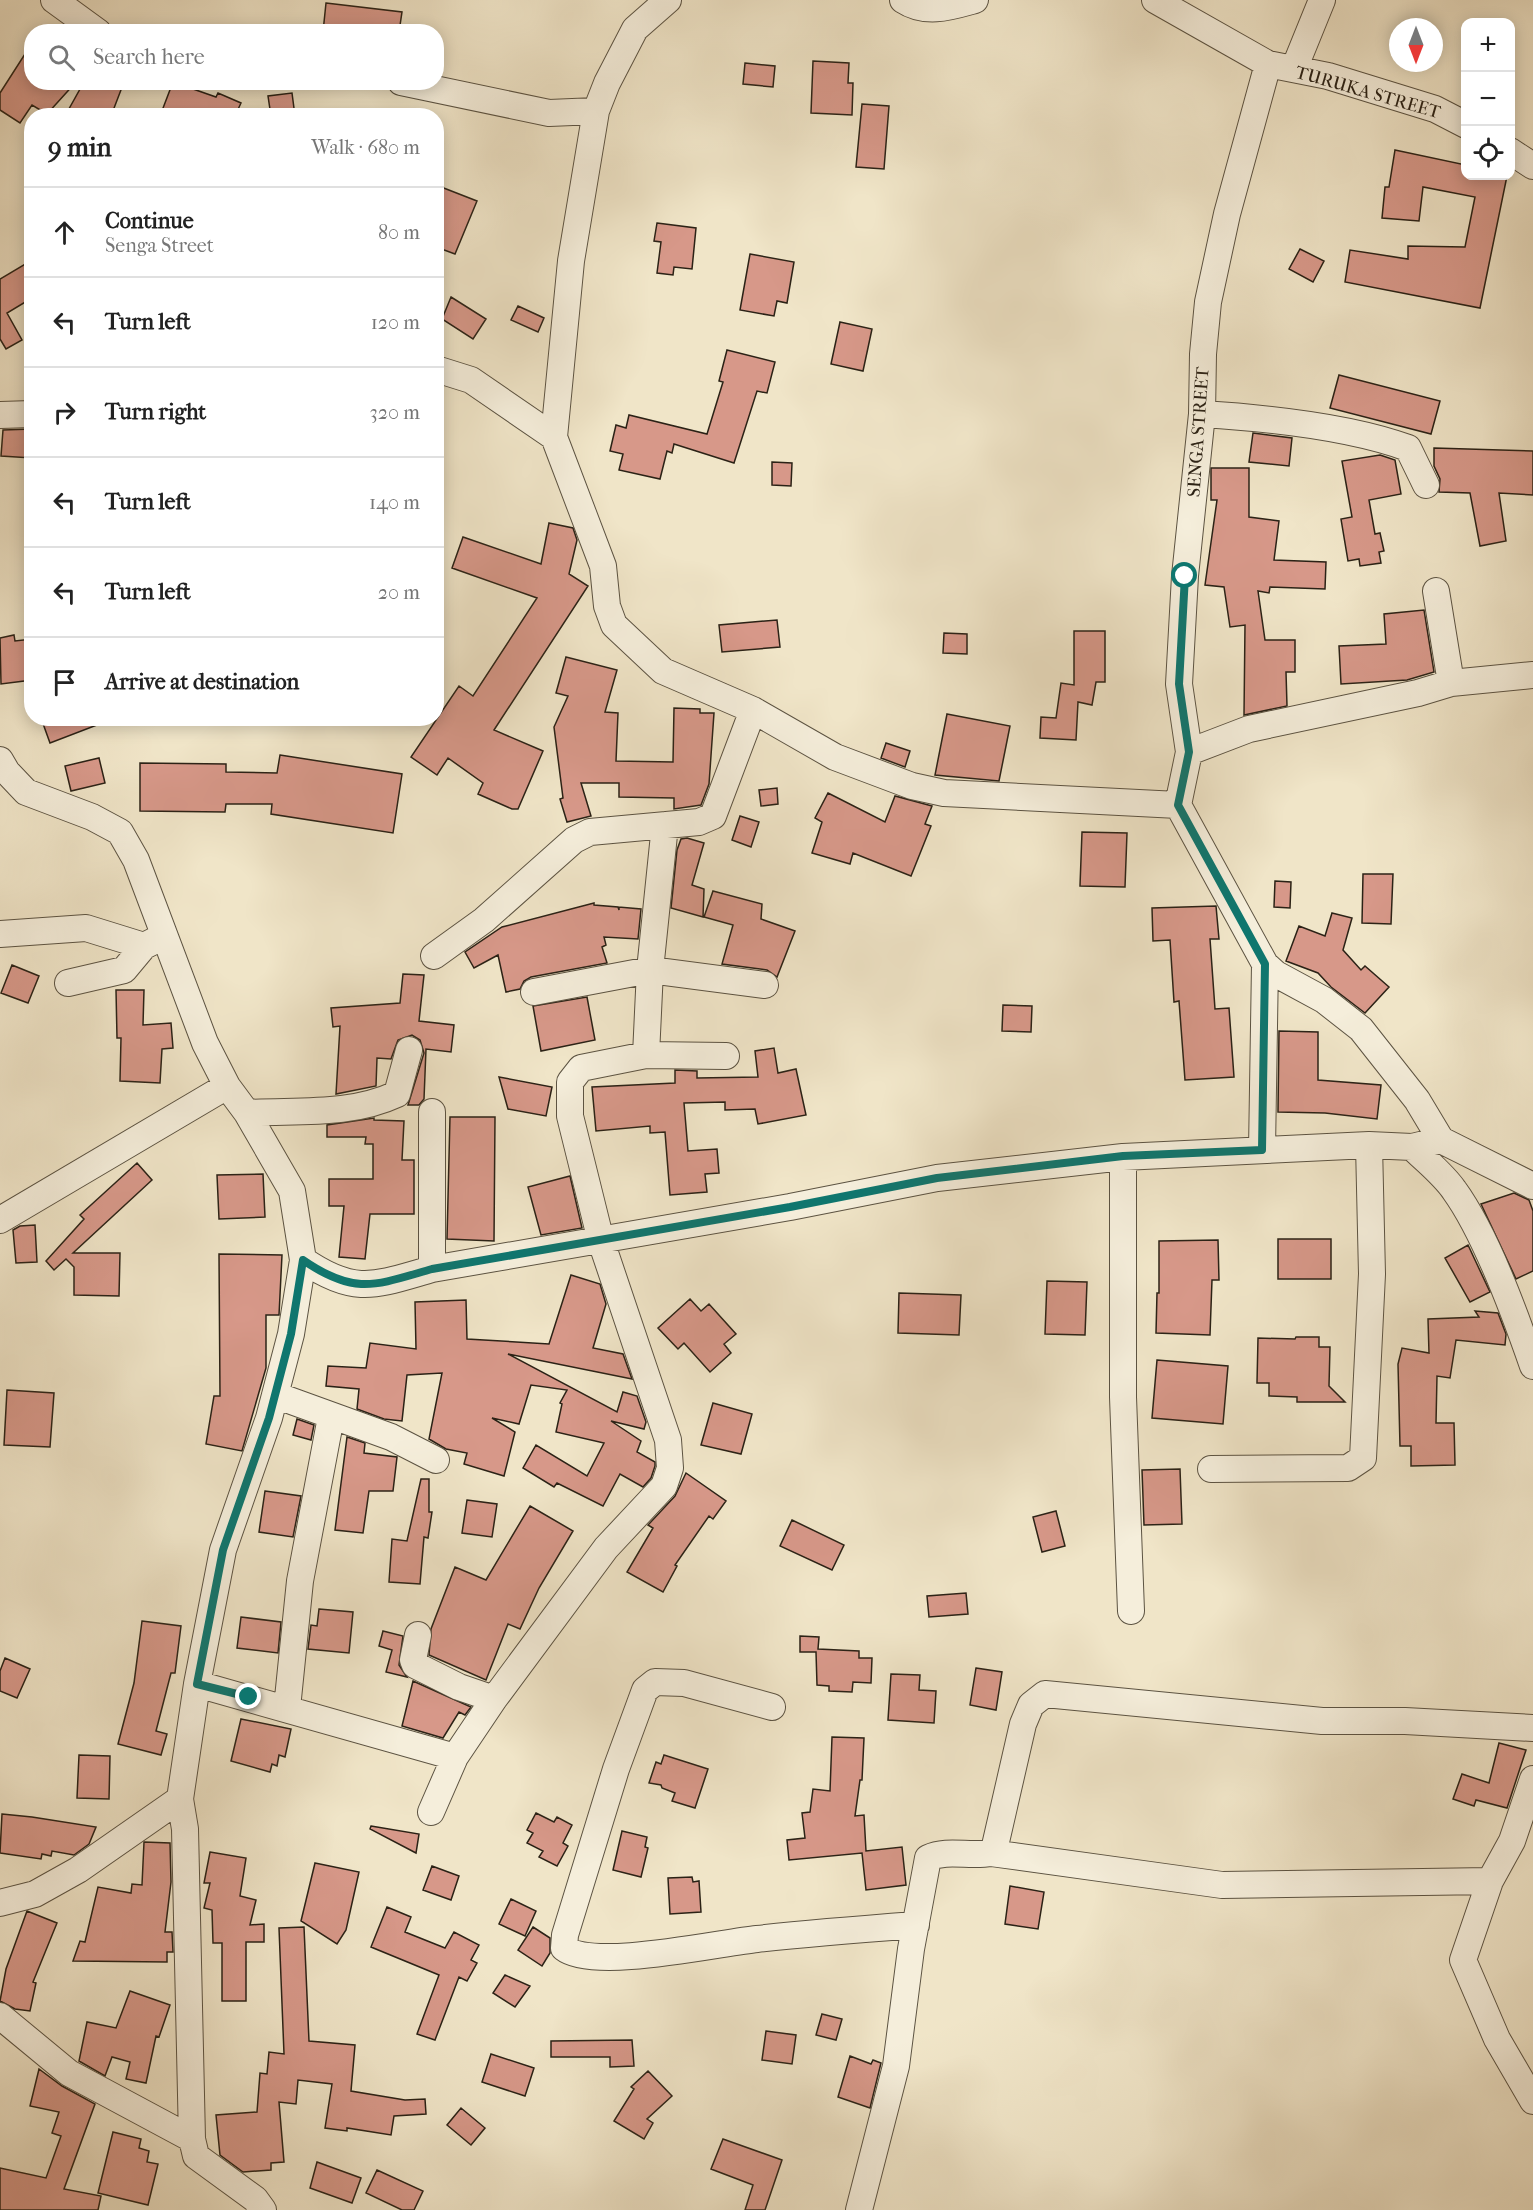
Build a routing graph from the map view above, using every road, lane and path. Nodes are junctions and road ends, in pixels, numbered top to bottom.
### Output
1 (54, 0) edge
2 (668, 0) edge
3 (903, 0) edge
4 (975, 0) edge
5 (1155, 0) edge
6 (1322, 0) edge
7 (87, 24) edge
8 (1268, 64) junction
9 (1294, 69) junction
10 (439, 90) edge
11 (596, 111) junction
12 (1461, 122) edge
13 (1515, 154) edge
14 (1533, 166) edge
15 (444, 372) edge
16 (24, 414) edge
17 (1202, 414) junction
18 (0, 415) edge
19 (554, 437) junction
20 (1426, 485) dead end
21 (1436, 591) dead end
22 (1533, 675) edge
23 (1451, 683) junction
24 (753, 710) junction
25 (1189, 752) junction
26 (0, 760) edge
27 (1178, 805) junction
28 (665, 825) junction
29 (0, 934) edge
30 (154, 941) junction
31 (434, 956) dead end
32 (1265, 964) junction
33 (650, 970) junction
34 (68, 983) dead end
35 (765, 985) dead end
36 (534, 992) dead end
37 (409, 1050) dead end
38 (646, 1055) junction
39 (726, 1056) dead end
40 (227, 1086) junction
41 (432, 1112) dead end
42 (247, 1113) junction
43 (1441, 1140) junction
44 (1369, 1145) junction
45 (1412, 1147) junction
46 (1262, 1150) junction
47 (1123, 1156) junction
48 (1533, 1186) edge
49 (0, 1220) edge
50 (601, 1241) junction
51 (303, 1260) junction
52 (432, 1269) junction
53 (1533, 1366) edge
54 (275, 1395) junction
55 (331, 1417) junction
56 (436, 1460) dead end
57 (1211, 1469) dead end
58 (1131, 1611) dead end
59 (418, 1635) dead end
60 (197, 1684) junction
61 (494, 1699) junction
62 (772, 1707) dead end
63 (287, 1708) junction
64 (1533, 1728) edge
65 (454, 1757) junction
66 (1533, 1779) edge
67 (180, 1799) junction
68 (431, 1812) dead end
69 (991, 1853) junction
70 (1491, 1881) junction
71 (0, 1903) edge
72 (916, 1925) junction
73 (0, 2016) edge
74 (1533, 2101) edge
75 (192, 2139) junction
76 (262, 2210) edge
77 (858, 2210) edge

1 - 7 street
2 - 11 street
3 - 4 street
5 - 8 street, TURUKA STREET
6 - 9 street
8 - 9 street, TURUKA STREET
8 - 17 street, SENGA STREET
9 - 12 street, TURUKA STREET
10 - 11 street
11 - 19 street
13 - 14 street
15 - 19 street
16 - 18 street
17 - 20 street
17 - 25 street, SENGA STREET
19 - 24 street
21 - 23 street
22 - 23 street
23 - 25 street
24 - 27 street
24 - 28 street
25 - 27 street, SENGA STREET
26 - 30 street
27 - 32 street
28 - 31 street
28 - 33 street
29 - 30 street
30 - 34 street
30 - 40 street
32 - 43 street
32 - 46 street
33 - 35 street
33 - 36 street
33 - 38 street
37 - 42 street
38 - 39 street
38 - 50 street
40 - 42 street
40 - 49 street
41 - 52 street
42 - 51 street
43 - 45 street
43 - 48 street
44 - 45 street
44 - 46 street
44 - 57 street
45 - 53 street
46 - 47 street
47 - 50 street
47 - 58 street
50 - 52 street
50 - 61 street
51 - 52 street
51 - 54 street
54 - 55 street
54 - 60 street
55 - 56 street
55 - 63 street
59 - 61 street
60 - 63 street
60 - 67 street
61 - 65 street
62 - 72 street
63 - 65 street
64 - 69 street
65 - 68 street
66 - 70 street
67 - 71 street
67 - 75 street
69 - 70 street
69 - 72 street
70 - 74 street
72 - 77 street
73 - 75 street
75 - 76 street

